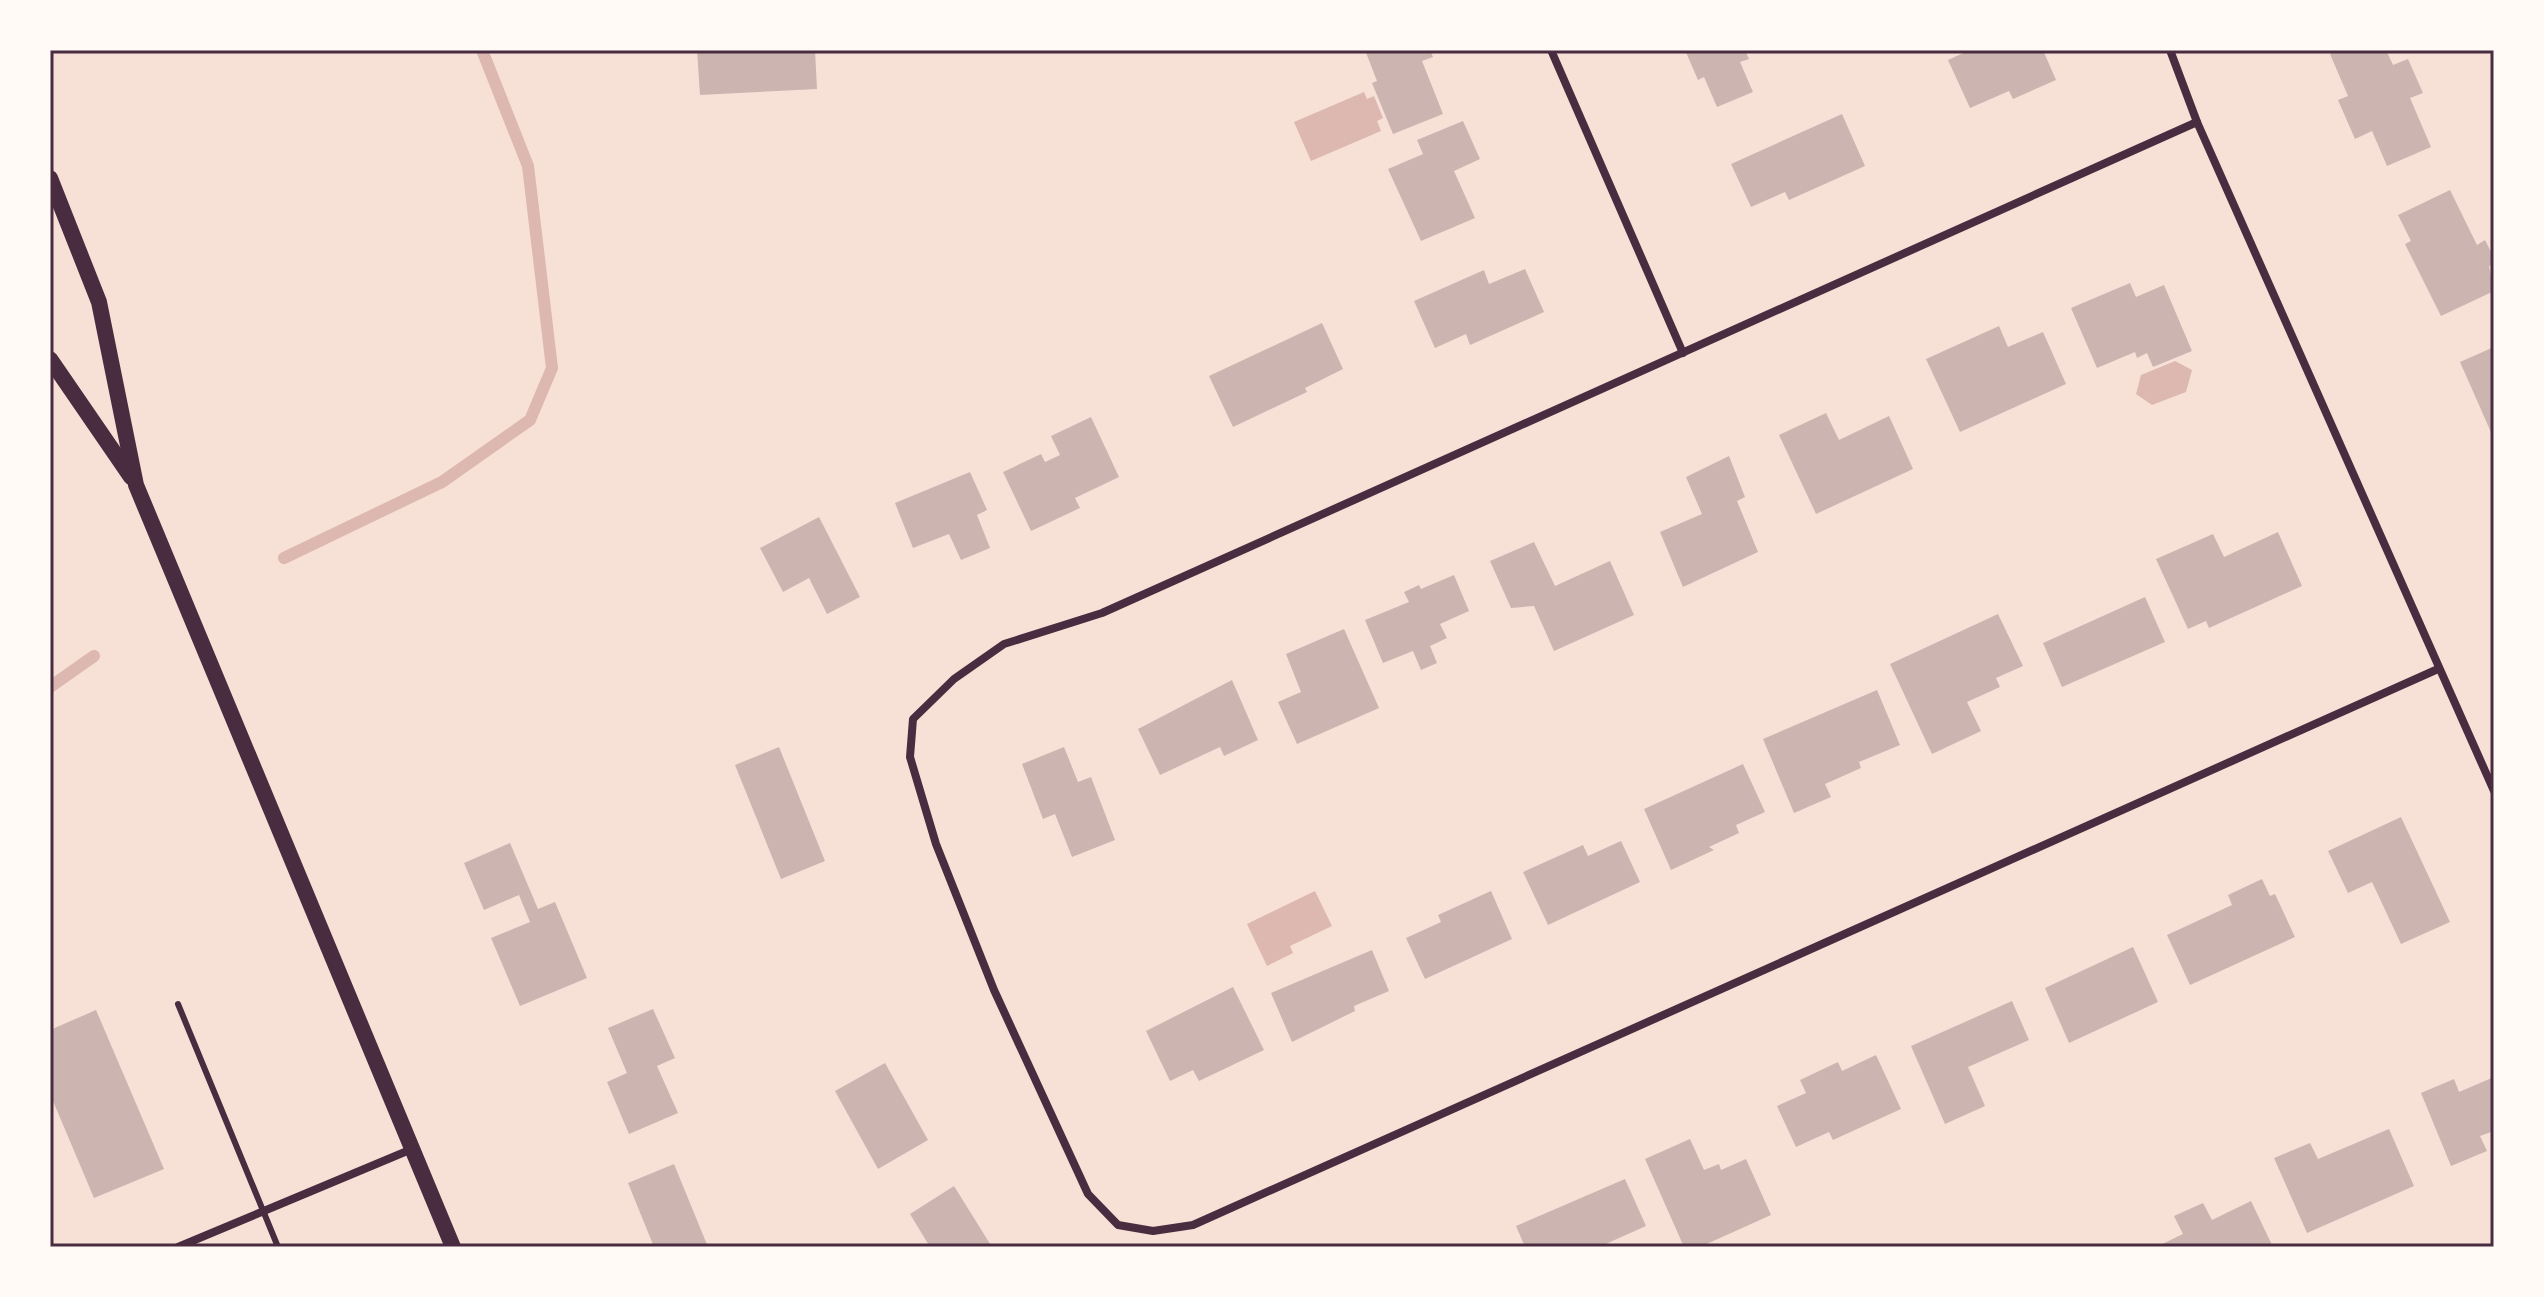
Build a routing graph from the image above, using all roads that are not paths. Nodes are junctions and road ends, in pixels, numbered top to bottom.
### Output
1 (1551, 50) edge
2 (2170, 50) edge
3 (2197, 122) junction
4 (50, 178) edge
5 (1683, 353) junction
6 (50, 359) edge
7 (136, 485) junction
8 (2438, 669) junction
9 (2494, 791) edge
10 (178, 1004) dead end
11 (412, 1148) junction
12 (263, 1211) junction
13 (178, 1247) edge
14 (278, 1247) edge
15 (453, 1247) edge

1 - 5 street
2 - 3 street
3 - 5 street
3 - 8 street
4 - 7 main road
5 - 8 street
6 - 7 main road
7 - 11 main road
8 - 9 street
10 - 12 lane
11 - 12 street
11 - 15 main road
12 - 13 street
12 - 14 lane

